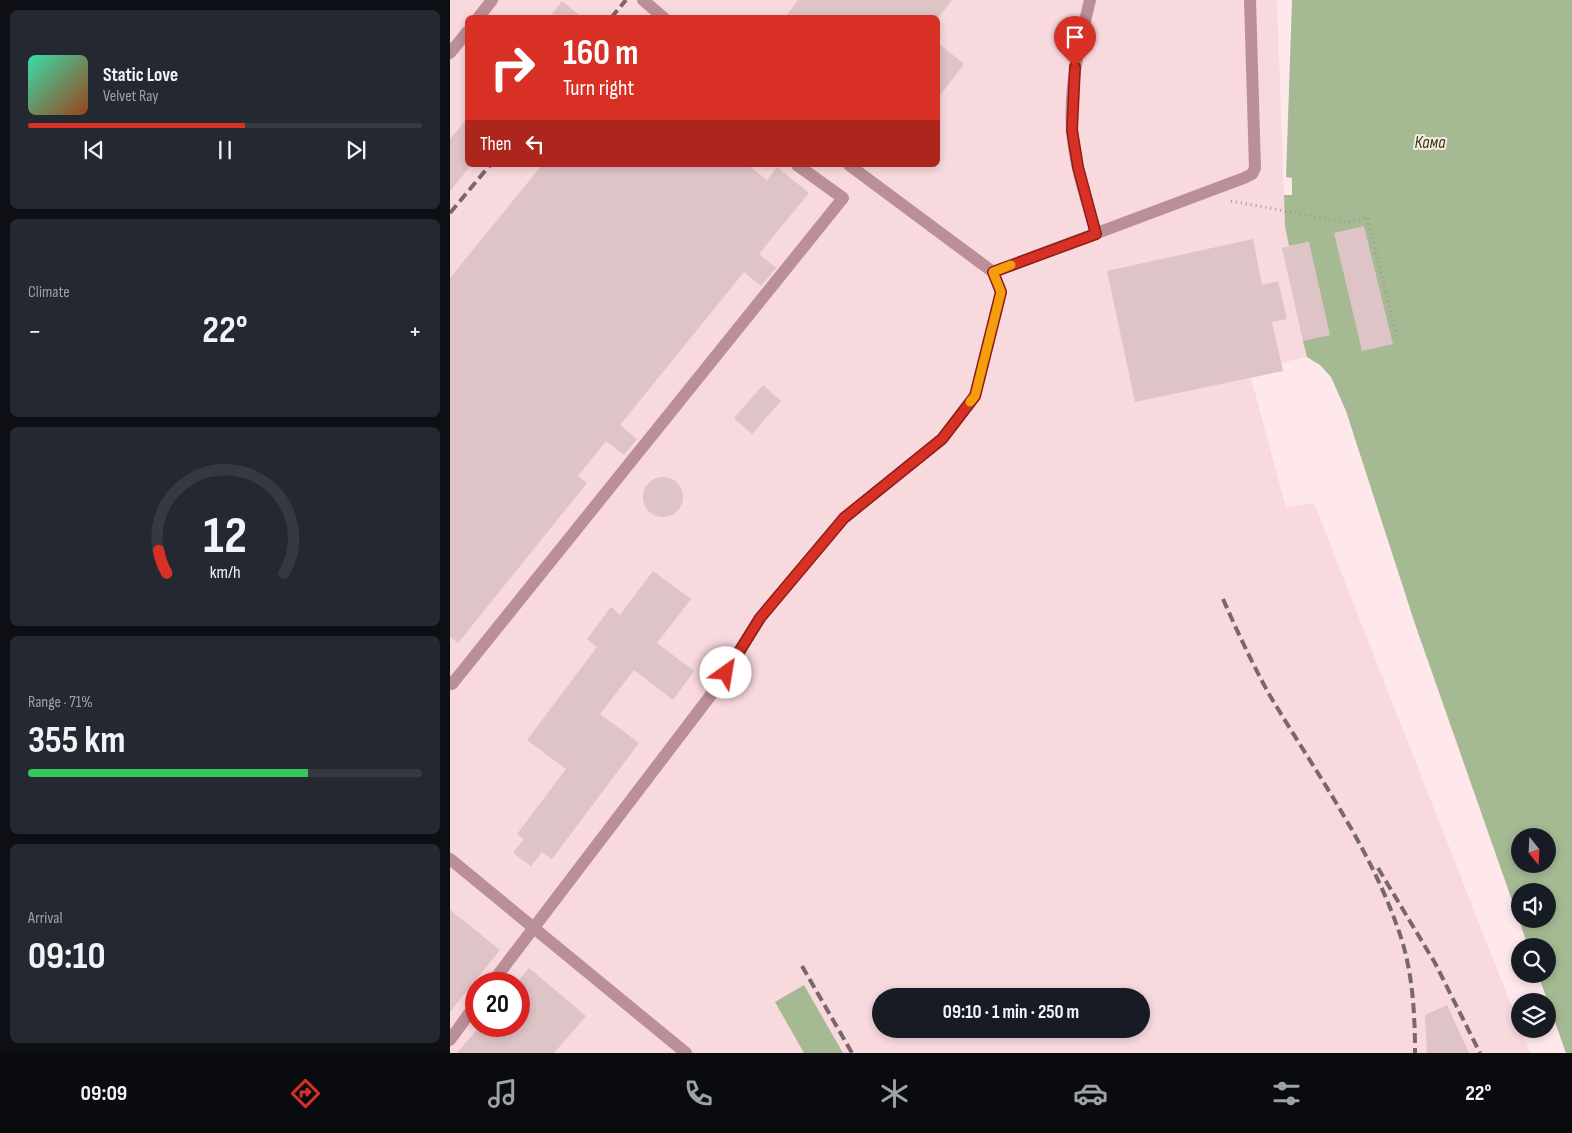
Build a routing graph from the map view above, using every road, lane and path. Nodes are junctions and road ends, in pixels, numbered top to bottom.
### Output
1 (492, 0) edge
2 (643, 0) edge
3 (1090, 0) edge
4 (1250, 0) edge
5 (480, 15) edge
6 (660, 15) edge
7 (465, 35) edge
8 (450, 53) edge
9 (800, 167) edge
10 (852, 167) edge
11 (1247, 204) dead end
12 (1096, 234) junction
13 (993, 272) junction
14 (1398, 340) dead end
15 (450, 682) edge
16 (450, 859) edge
17 (533, 927) junction
18 (500, 972) edge
19 (465, 1019) edge
20 (450, 1040) edge
21 (686, 1053) edge

1 - 5 lane
2 - 6 lane
3 - 12 lane
4 - 12 lane
7 - 8 lane
9 - 15 lane
10 - 13 lane
11 - 14 path
12 - 13 lane
13 - 17 lane
16 - 17 lane
17 - 18 lane
17 - 21 lane
19 - 20 lane

